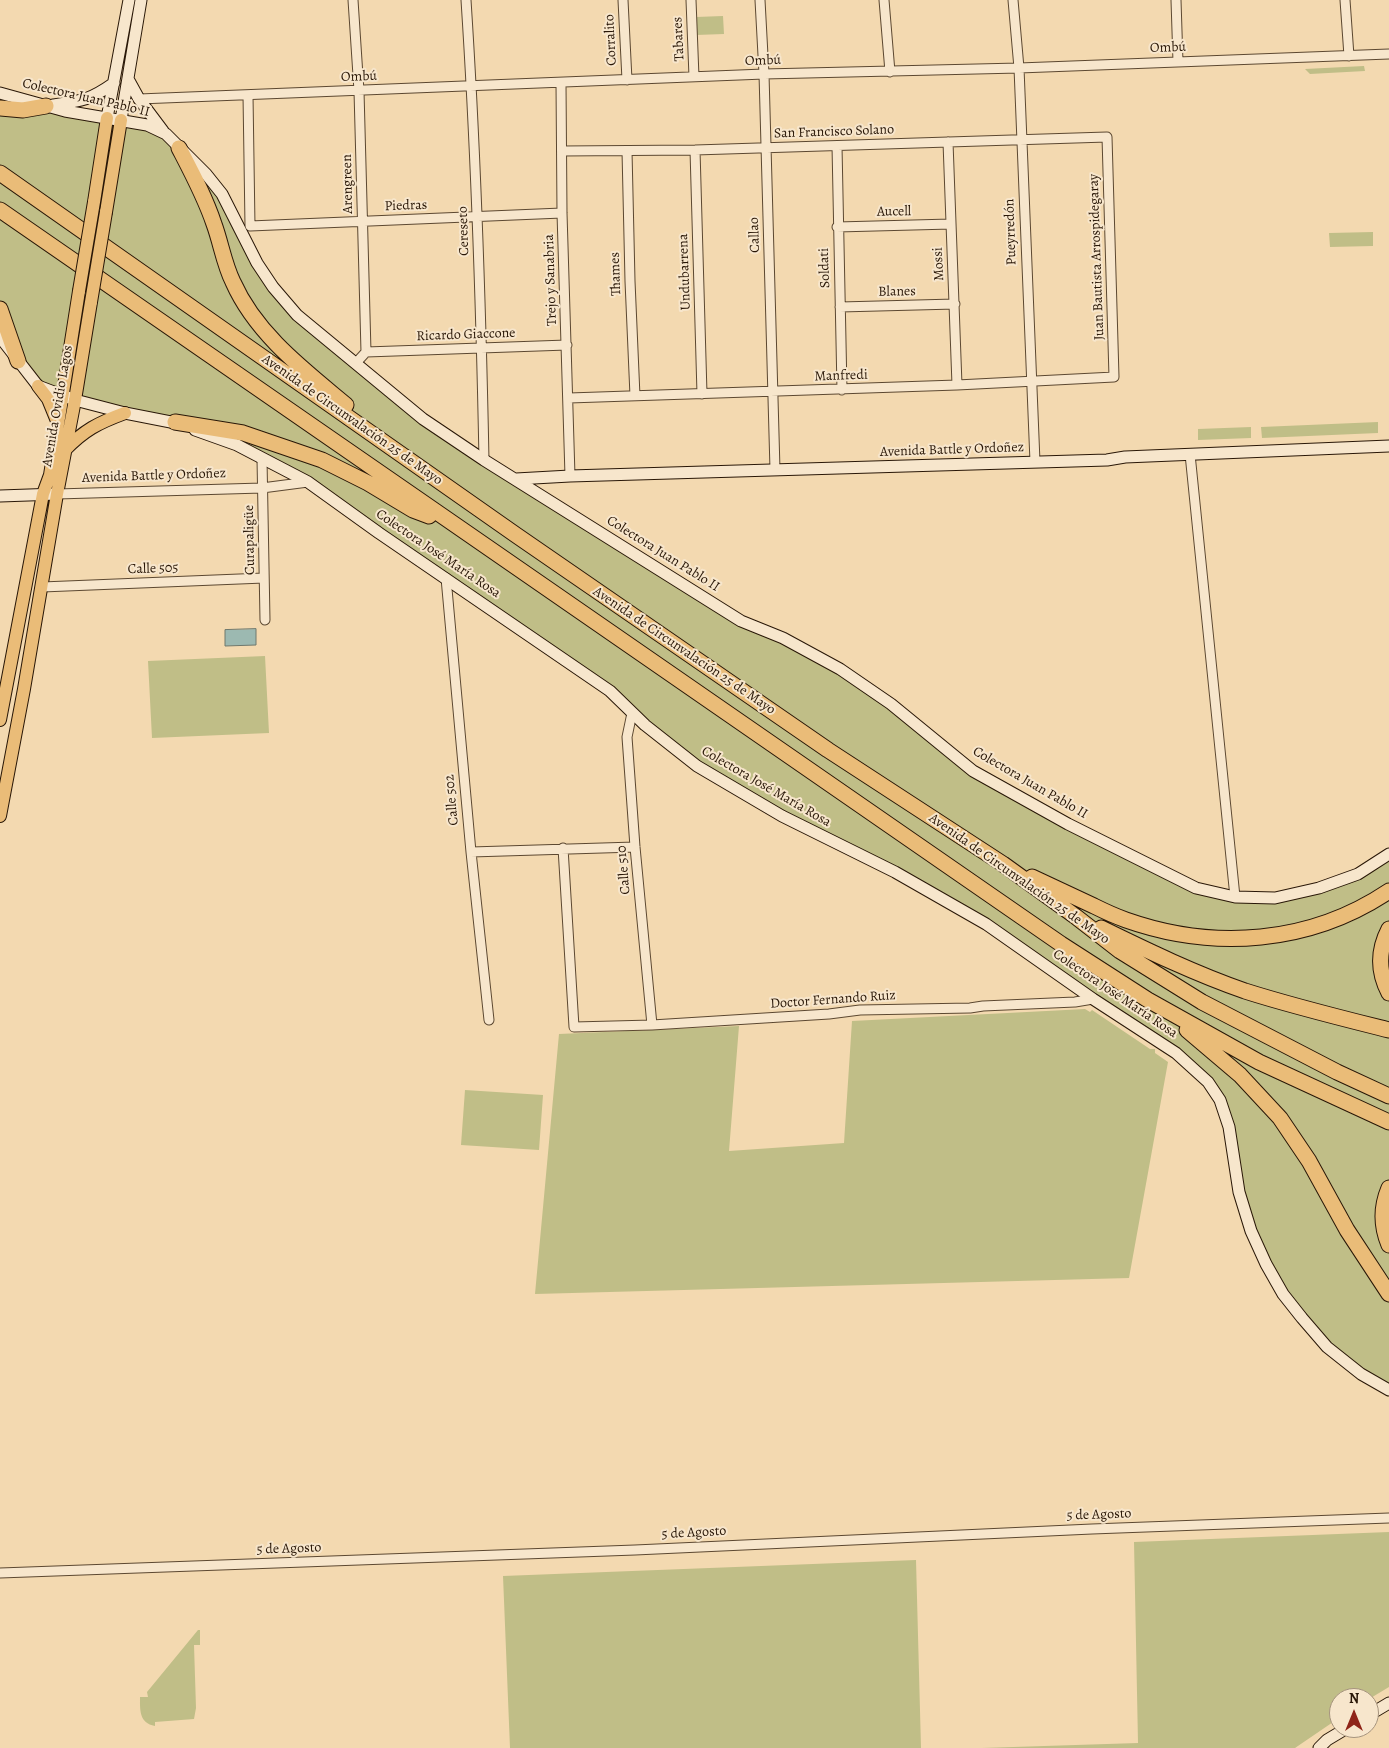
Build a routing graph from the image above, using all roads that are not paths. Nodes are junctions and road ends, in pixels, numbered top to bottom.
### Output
1 (129, 0) edge
2 (141, 0) edge
3 (353, 0) edge
4 (466, 0) edge
5 (623, 0) edge
6 (691, 0) edge
7 (760, 0) edge
8 (884, 0) edge
9 (1013, 0) edge
10 (1176, 0) edge
11 (1345, 0) edge
12 (1389, 54) edge
13 (1349, 56) junction
14 (1178, 62) junction
15 (1019, 68) junction
16 (890, 72) junction
17 (764, 74) junction
18 (694, 78) junction
19 (128, 79) junction
20 (627, 80) junction
21 (114, 83) junction
22 (561, 83) junction
23 (472, 86) junction
24 (360, 91) junction
25 (0, 93) edge
26 (248, 95) junction
27 (139, 99) junction
28 (46, 106) junction
29 (0, 108) edge
30 (107, 118) junction
31 (121, 120) junction
32 (166, 134) junction
33 (1107, 137) joint
34 (1022, 140) junction
35 (948, 142) junction
36 (837, 146) junction
37 (766, 147) junction
38 (179, 148) junction
39 (695, 150) junction
40 (562, 151) junction
41 (627, 151) junction
42 (0, 173) edge
43 (0, 210) edge
44 (562, 213) junction
45 (477, 217) junction
46 (362, 221) junction
47 (951, 224) junction
48 (837, 227) junction
49 (246, 229) junction
50 (955, 304) junction
51 (840, 307) junction
52 (0, 309) edge
53 (0, 337) edge
54 (567, 345) junction
55 (482, 348) junction
56 (366, 352) junction
57 (18, 361) junction
58 (356, 363) junction
59 (1114, 377) joint
60 (1030, 382) junction
61 (957, 385) junction
62 (38, 386) junction
63 (842, 390) junction
64 (774, 392) junction
65 (702, 394) junction
66 (635, 396) junction
67 (69, 398) junction
68 (568, 398) junction
69 (125, 413) junction
70 (175, 422) junction
71 (58, 424) junction
72 (1389, 446) edge
73 (64, 451) junction
74 (1190, 454) junction
75 (262, 459) junction
76 (484, 460) junction
77 (1035, 462) junction
78 (415, 465) junction
79 (775, 470) junction
80 (570, 476) junction
81 (516, 479) junction
82 (308, 482) junction
83 (262, 488) junction
84 (42, 494) junction
85 (57, 494) junction
86 (0, 496) edge
87 (456, 527) junction
88 (264, 578) junction
89 (446, 578) junction
90 (42, 587) junction
91 (265, 620) dead end
92 (632, 712) junction
93 (0, 720) edge
94 (0, 816) edge
95 (635, 847) junction
96 (564, 848) junction
97 (471, 852) junction
98 (1389, 854) edge
99 (1003, 864) junction
100 (1389, 891) edge
101 (1234, 897) junction
102 (1075, 916) junction
103 (1389, 929) edge
104 (1389, 993) edge
105 (1093, 999) junction
106 (1148, 1000) junction
107 (489, 1020) dead end
108 (652, 1024) junction
109 (1389, 1030) edge
110 (1389, 1096) edge
111 (1389, 1122) edge
112 (1389, 1188) edge
113 (1389, 1244) edge
114 (1389, 1294) edge
115 (1389, 1390) edge
116 (1389, 1518) edge
117 (0, 1573) edge
118 (1330, 1738) edge
119 (1319, 1748) edge

1 - 21 main road, Avenida Ovidio Lagos
2 - 19 main road, Avenida Ovidio Lagos
3 - 24 street, Arengreen
4 - 23 street, Cereseto
5 - 20 street, Corralito
6 - 18 street, Tabares
7 - 17 street, Callao
8 - 16 street
9 - 15 street, Pueyrredón
10 - 14 street
11 - 13 street
12 - 13 street, Ombú
13 - 14 street, Ombú
14 - 15 street, Ombú
15 - 16 street, Ombú
15 - 34 street, Pueyrredón
16 - 17 street, Ombú
17 - 18 street, Ombú
17 - 37 street, Callao
18 - 20 street, Ombú
19 - 27 main road
19 - 31 main road, Avenida Ovidio Lagos
20 - 22 street, Ombú
21 - 28 main road
21 - 30 main road, Avenida Ovidio Lagos
22 - 23 street, Ombú
22 - 40 street, Trejo y Sanabria
23 - 24 street, Ombú
23 - 45 street, Cereseto
24 - 26 street, Ombú
24 - 46 street, Arengreen
25 - 28 main road, Colectora Juan Pablo II
26 - 27 street, Ombú
26 - 49 street
27 - 32 main road
28 - 29 highway
28 - 30 main road, Colectora Juan Pablo II
30 - 31 main road, Colectora Juan Pablo II
30 - 67 main road, Avenida Ovidio Lagos, bridge
31 - 32 main road, Colectora Juan Pablo II
31 - 67 main road, Avenida Ovidio Lagos, bridge
32 - 38 main road, Colectora Juan Pablo II
33 - 34 street, San Francisco Solano
33 - 59 street, Juan Bautista Arrospidegaray
34 - 35 street, San Francisco Solano
34 - 60 street, Pueyrredón
35 - 36 street, San Francisco Solano
35 - 47 street, Mossi
36 - 37 street, San Francisco Solano
36 - 48 street, Soldati
37 - 39 street, San Francisco Solano
37 - 64 street, Callao
38 - 49 main road, Colectora Juan Pablo II
38 - 78 highway
39 - 41 street, San Francisco Solano
39 - 65 street, Undubarrena
40 - 41 street, San Francisco Solano
40 - 44 street, Trejo y Sanabria
41 - 66 street, Thames
42 - 78 highway, Avenida de Circunvalación 25 de Mayo
43 - 87 highway, Avenida de Circunvalación 25 de Mayo
44 - 45 street, Piedras
44 - 54 street, Trejo y Sanabria
45 - 46 street, Piedras
45 - 55 street, Cereseto
46 - 49 street, Piedras
46 - 56 street, Arengreen
47 - 48 street, Aucell
47 - 50 street, Mossi
48 - 51 street, Soldati
49 - 58 main road, Colectora Juan Pablo II
50 - 51 street, Blanes
50 - 61 street, Mossi
51 - 63 street, Soldati
52 - 57 highway
53 - 57 main road, Colectora José María Rosa
54 - 55 street, Ricardo Giaccone
54 - 68 street, Trejo y Sanabria
55 - 56 street, Ricardo Giaccone
55 - 76 street, Cereseto
56 - 58 street
57 - 62 main road, Colectora José María Rosa
58 - 76 main road, Colectora Juan Pablo II
59 - 60 street, Manfredi
60 - 61 street, Manfredi
60 - 77 street, Pueyrredón
61 - 63 street, Manfredi
62 - 67 main road, Colectora José María Rosa
62 - 71 main road
63 - 64 street, Manfredi
64 - 65 street, Manfredi
64 - 79 street, Callao
65 - 66 street, Manfredi
66 - 68 street, Manfredi
67 - 69 main road, Colectora José María Rosa
67 - 71 main road, Avenida Ovidio Lagos
67 - 73 main road, Avenida Ovidio Lagos
68 - 80 street, Trejo y Sanabria
69 - 70 main road, Colectora José María Rosa
69 - 73 main road
70 - 75 main road, Colectora José María Rosa
70 - 87 highway
71 - 84 main road, Avenida Ovidio Lagos
72 - 74 main road, Avenida Battle y Ordoñez
73 - 85 main road, Avenida Ovidio Lagos
74 - 77 main road, Avenida Battle y Ordoñez
74 - 101 street
75 - 82 main road, Colectora José María Rosa
75 - 83 street, Curapaligüe
76 - 81 main road, Colectora Juan Pablo II
77 - 79 main road, Avenida Battle y Ordoñez
78 - 99 highway, Avenida de Circunvalación 25 de Mayo
79 - 80 main road, Avenida Battle y Ordoñez
80 - 81 main road, Avenida Battle y Ordoñez
81 - 101 main road, Colectora Juan Pablo II
82 - 83 street, Avenida Battle y Ordoñez
82 - 89 main road, Colectora José María Rosa
83 - 85 street, Avenida Battle y Ordoñez
83 - 88 street, Curapaligüe
84 - 85 main road, Avenida Battle y Ordoñez
84 - 86 main road, Avenida Battle y Ordoñez
84 - 93 main road, Avenida Ovidio Lagos
85 - 90 main road, Avenida Ovidio Lagos
87 - 106 highway, Avenida de Circunvalación 25 de Mayo
88 - 90 street, Calle 505
88 - 91 street, Curapaligüe
89 - 92 main road, Colectora José María Rosa
89 - 97 street, Calle 502
90 - 94 main road, Avenida Ovidio Lagos
92 - 95 street, Calle 510
92 - 105 main road, Colectora José María Rosa
95 - 96 street
95 - 108 street, Calle 510
96 - 97 street
96 - 108 street, Doctor Fernando Ruiz
97 - 107 street, Calle 502
98 - 101 main road, Colectora Juan Pablo II
99 - 100 highway
99 - 102 highway, Avenida de Circunvalación 25 de Mayo
102 - 109 highway
102 - 110 highway, Avenida de Circunvalación 25 de Mayo
103 - 104 highway
105 - 108 street, Doctor Fernando Ruiz
105 - 115 main road, Colectora José María Rosa
106 - 111 highway, Avenida de Circunvalación 25 de Mayo
106 - 114 highway
112 - 113 highway
116 - 117 street, 5 de Agosto
118 - 119 main road

